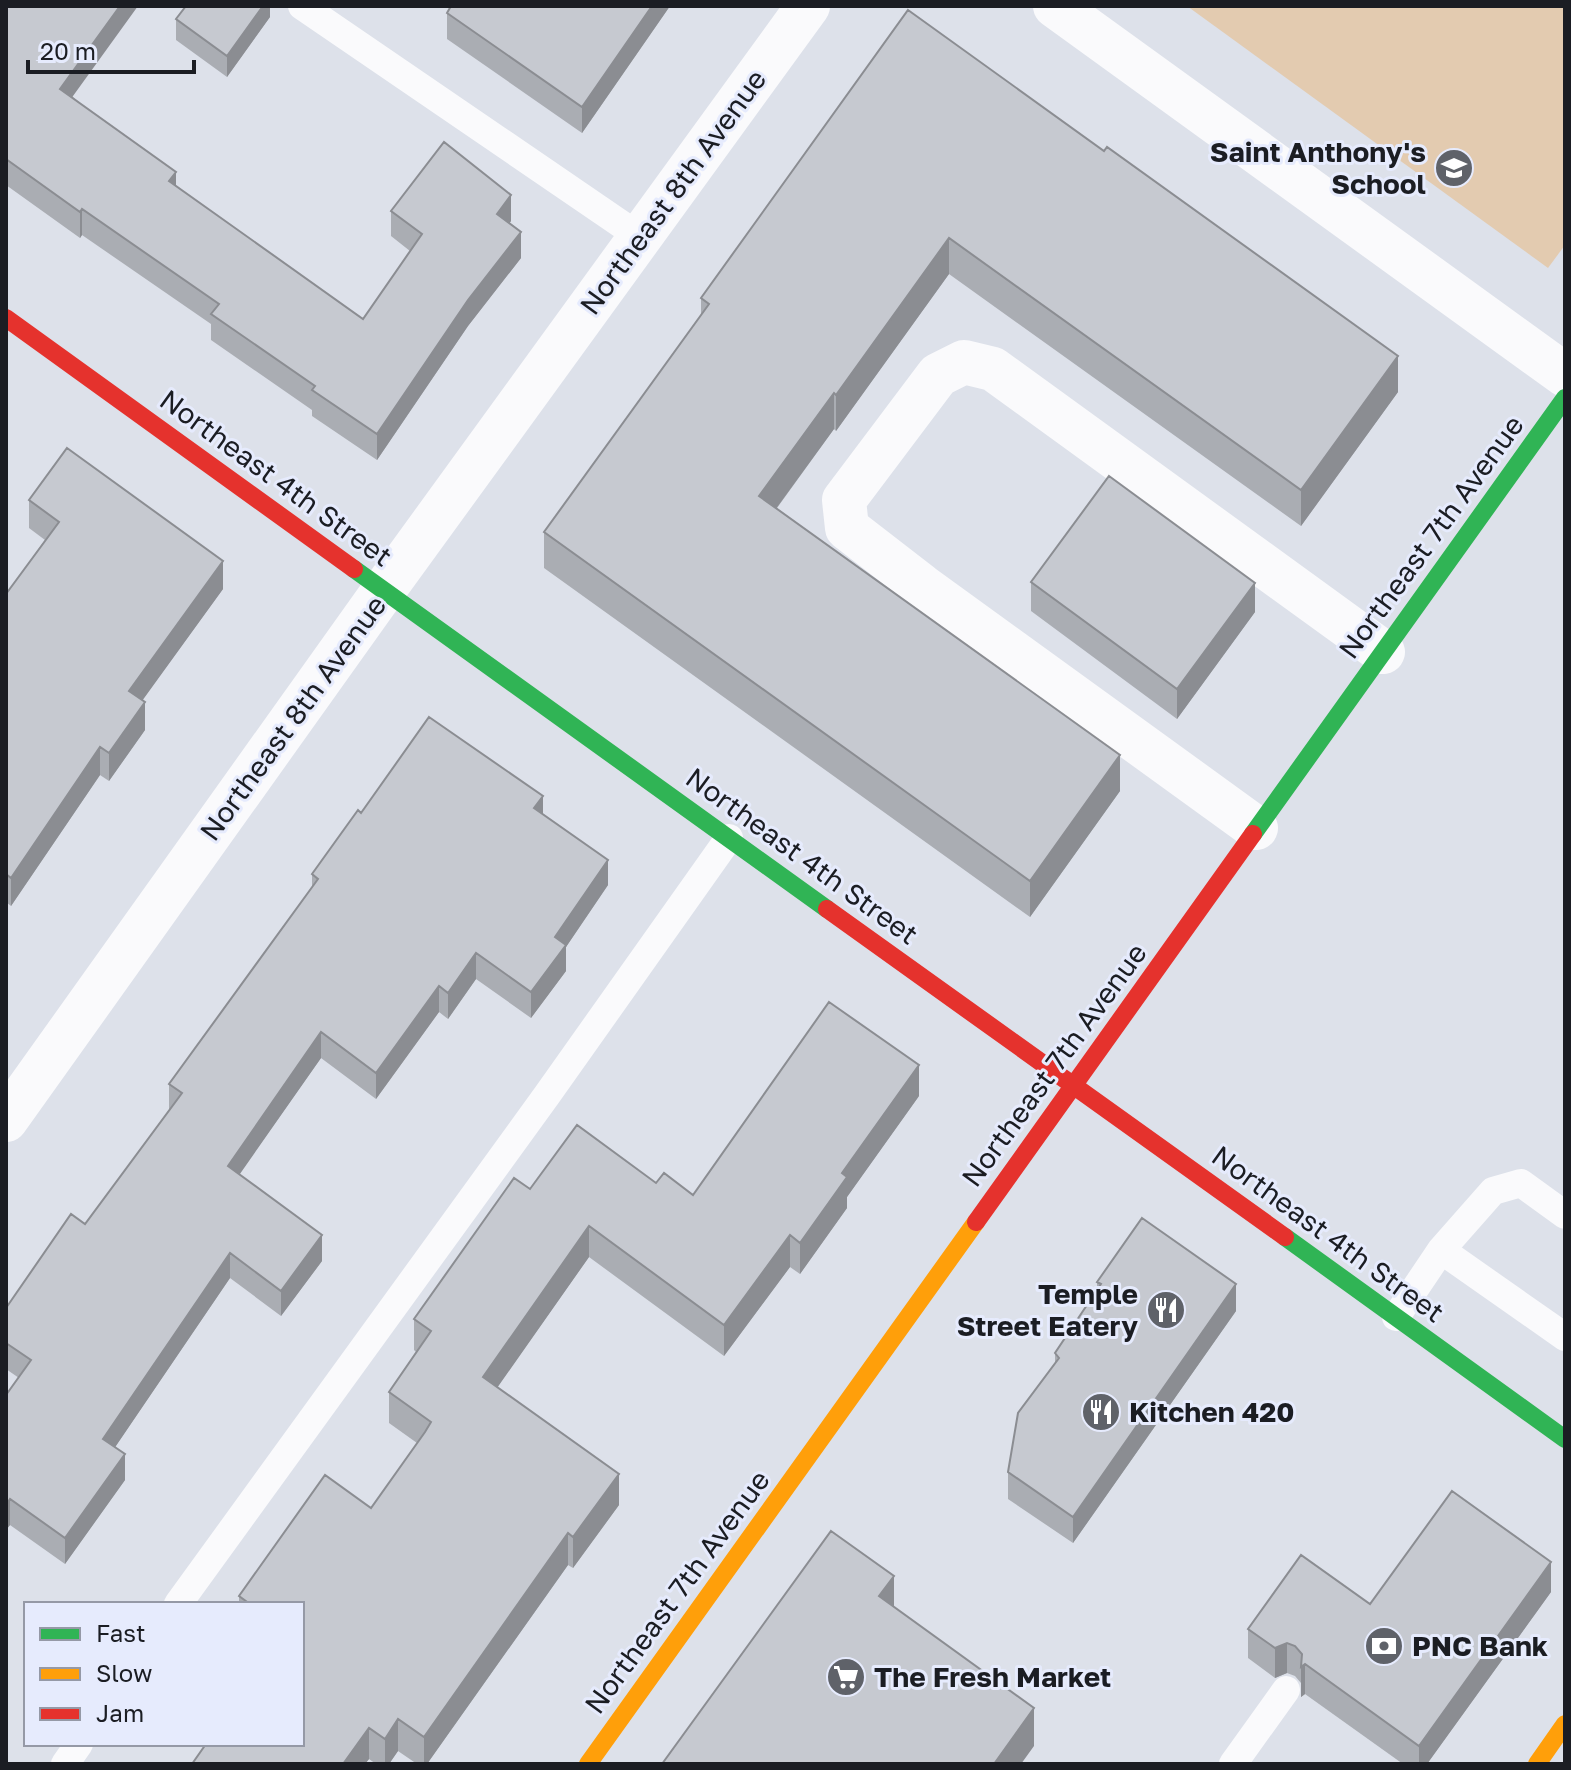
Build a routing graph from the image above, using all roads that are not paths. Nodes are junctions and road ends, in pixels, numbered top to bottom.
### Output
1 (302, 6) edge
2 (808, 6) edge
3 (1055, 6) edge
4 (640, 237) junction
5 (6, 318) edge
6 (1565, 375) edge
7 (1565, 398) edge
8 (384, 590) junction
9 (1383, 652) junction
10 (1256, 828) junction
11 (729, 838) junction
12 (1073, 1086) junction
13 (6, 1120) edge
14 (1565, 1215) edge
15 (1441, 1250) junction
16 (1396, 1317) junction
17 (1565, 1337) edge
18 (1565, 1439) edge
19 (179, 1602) edge
20 (1286, 1690) dead end
21 (1565, 1724) edge
22 (78, 1746) edge
23 (65, 1764) edge
24 (588, 1764) edge
25 (1233, 1764) edge
26 (1537, 1764) edge

1 - 4 lane
2 - 4 street, Northeast 8th Avenue
3 - 6 street
4 - 8 street, Northeast 8th Avenue
5 - 8 street, Northeast 4th Street
7 - 9 street, Northeast 7th Avenue
8 - 11 street, Northeast 4th Street
8 - 13 street, Northeast 8th Avenue
9 - 10 street, Northeast 7th Avenue
9 - 10 street
10 - 12 street, Northeast 7th Avenue
11 - 12 street, Northeast 4th Street
11 - 19 lane
12 - 16 street, Northeast 4th Street
12 - 24 street, Northeast 7th Avenue
14 - 15 lane
15 - 16 lane
15 - 17 lane
16 - 18 street, Northeast 4th Street
20 - 25 lane
21 - 26 street
22 - 23 lane

